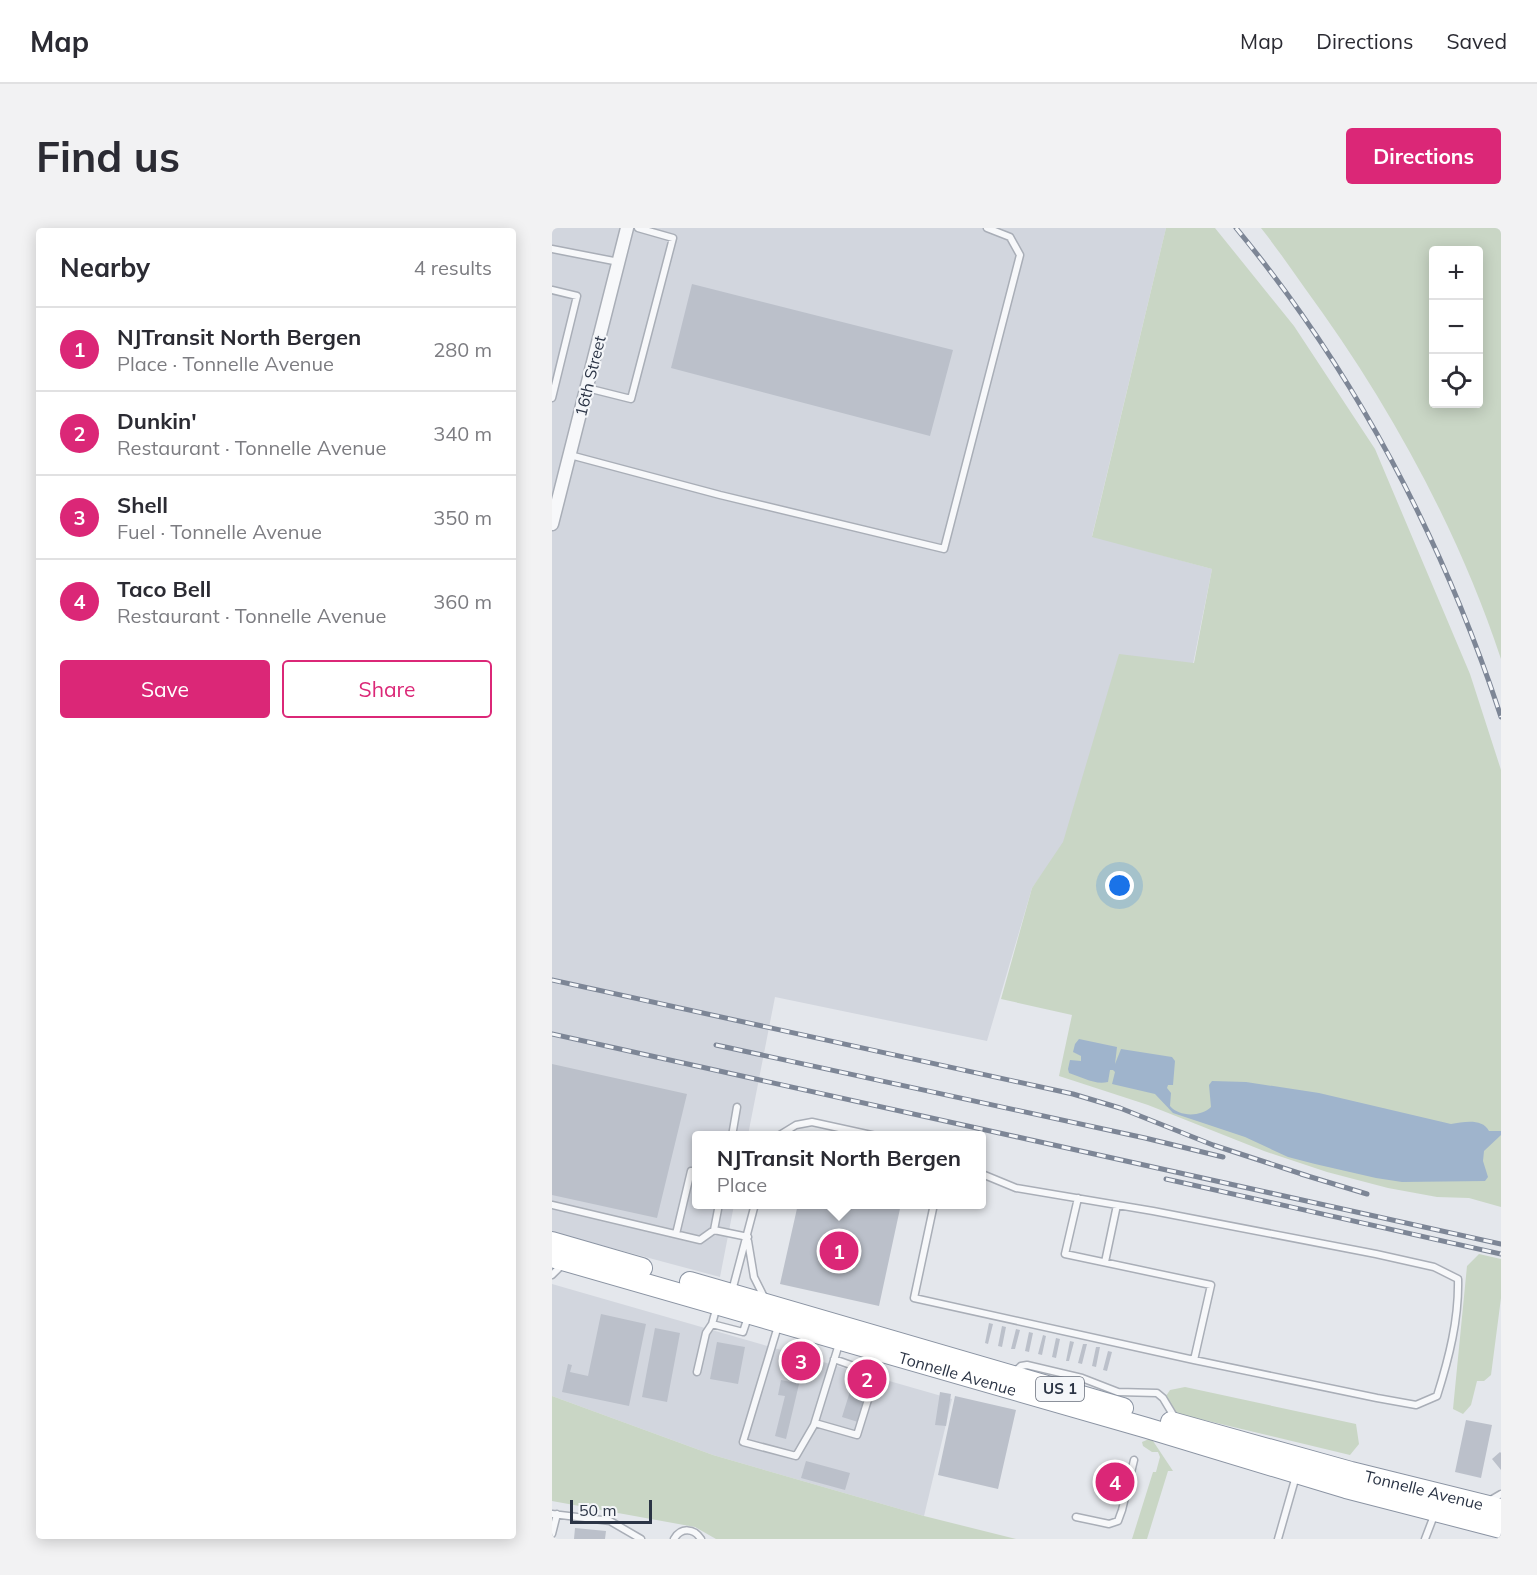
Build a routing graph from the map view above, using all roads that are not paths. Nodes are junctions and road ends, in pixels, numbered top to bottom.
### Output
1 (627, 228) edge
2 (639, 228) edge
3 (987, 228) edge
4 (552, 249) edge
5 (619, 262) junction
6 (552, 290) edge
7 (586, 388) junction
8 (552, 398) edge
9 (570, 455) junction
10 (552, 524) edge
11 (737, 1107) dead end
12 (733, 1131) edge
13 (786, 1131) edge
14 (853, 1131) edge
15 (692, 1171) edge
16 (986, 1176) edge
17 (1077, 1198) junction
18 (552, 1205) edge
19 (1117, 1205) junction
20 (718, 1209) edge
21 (754, 1209) edge
22 (933, 1209) edge
23 (714, 1230) junction
24 (676, 1234) junction
25 (748, 1237) junction
26 (552, 1242) edge
27 (559, 1258) edge
28 (1105, 1262) junction
29 (552, 1275) edge
30 (725, 1301) junction
31 (770, 1305) junction
32 (749, 1314) junction
33 (779, 1323) junction
34 (712, 1324) junction
35 (837, 1350) junction
36 (1194, 1360) junction
37 (698, 1372) dead end
38 (815, 1423) junction
39 (1134, 1460) dead end
40 (1297, 1473) junction
41 (1349, 1480) junction
42 (1501, 1494) edge
43 (1424, 1503) junction
44 (1492, 1507) edge
45 (554, 1514) edge
46 (1076, 1517) dead end
47 (1501, 1528) edge
48 (552, 1534) edge
49 (641, 1539) edge
50 (674, 1539) edge
51 (701, 1539) edge
52 (1278, 1539) edge
53 (1425, 1539) edge

1 - 5 street, 16th Street
2 - 7 lane
3 - 9 lane
4 - 5 lane
5 - 7 street, 16th Street
6 - 8 lane
7 - 9 street, 16th Street
9 - 10 street, 16th Street
11 - 12 lane
13 - 14 lane
15 - 24 lane
16 - 17 lane
17 - 19 lane
17 - 28 lane
18 - 24 lane
19 - 28 lane
19 - 36 lane
20 - 23 lane
21 - 25 lane
22 - 36 lane
23 - 24 lane
23 - 25 lane
25 - 30 lane
25 - 31 lane
26 - 30 highway, Tonnelle Avenue / US 1
27 - 29 lane
27 - 30 highway, Tonnelle Avenue / US 1
28 - 36 lane
30 - 31 highway, Tonnelle Avenue / US 1
30 - 32 highway, Tonnelle Avenue / US 1
30 - 34 lane
31 - 41 highway, Tonnelle Avenue / US 1
32 - 33 highway, Tonnelle Avenue / US 1
32 - 34 lane
33 - 35 highway, Tonnelle Avenue / US 1
33 - 38 lane
34 - 37 lane
35 - 38 lane
35 - 38 lane
35 - 40 highway, Tonnelle Avenue / US 1
39 - 46 lane
40 - 41 highway, Tonnelle Avenue / US 1
40 - 52 lane
41 - 43 highway, Tonnelle Avenue / US 1
42 - 44 lane
43 - 44 highway, Tonnelle Avenue / US 1
43 - 47 highway, Tonnelle Avenue / US 1
43 - 53 lane
45 - 48 lane
45 - 49 lane
50 - 51 lane

